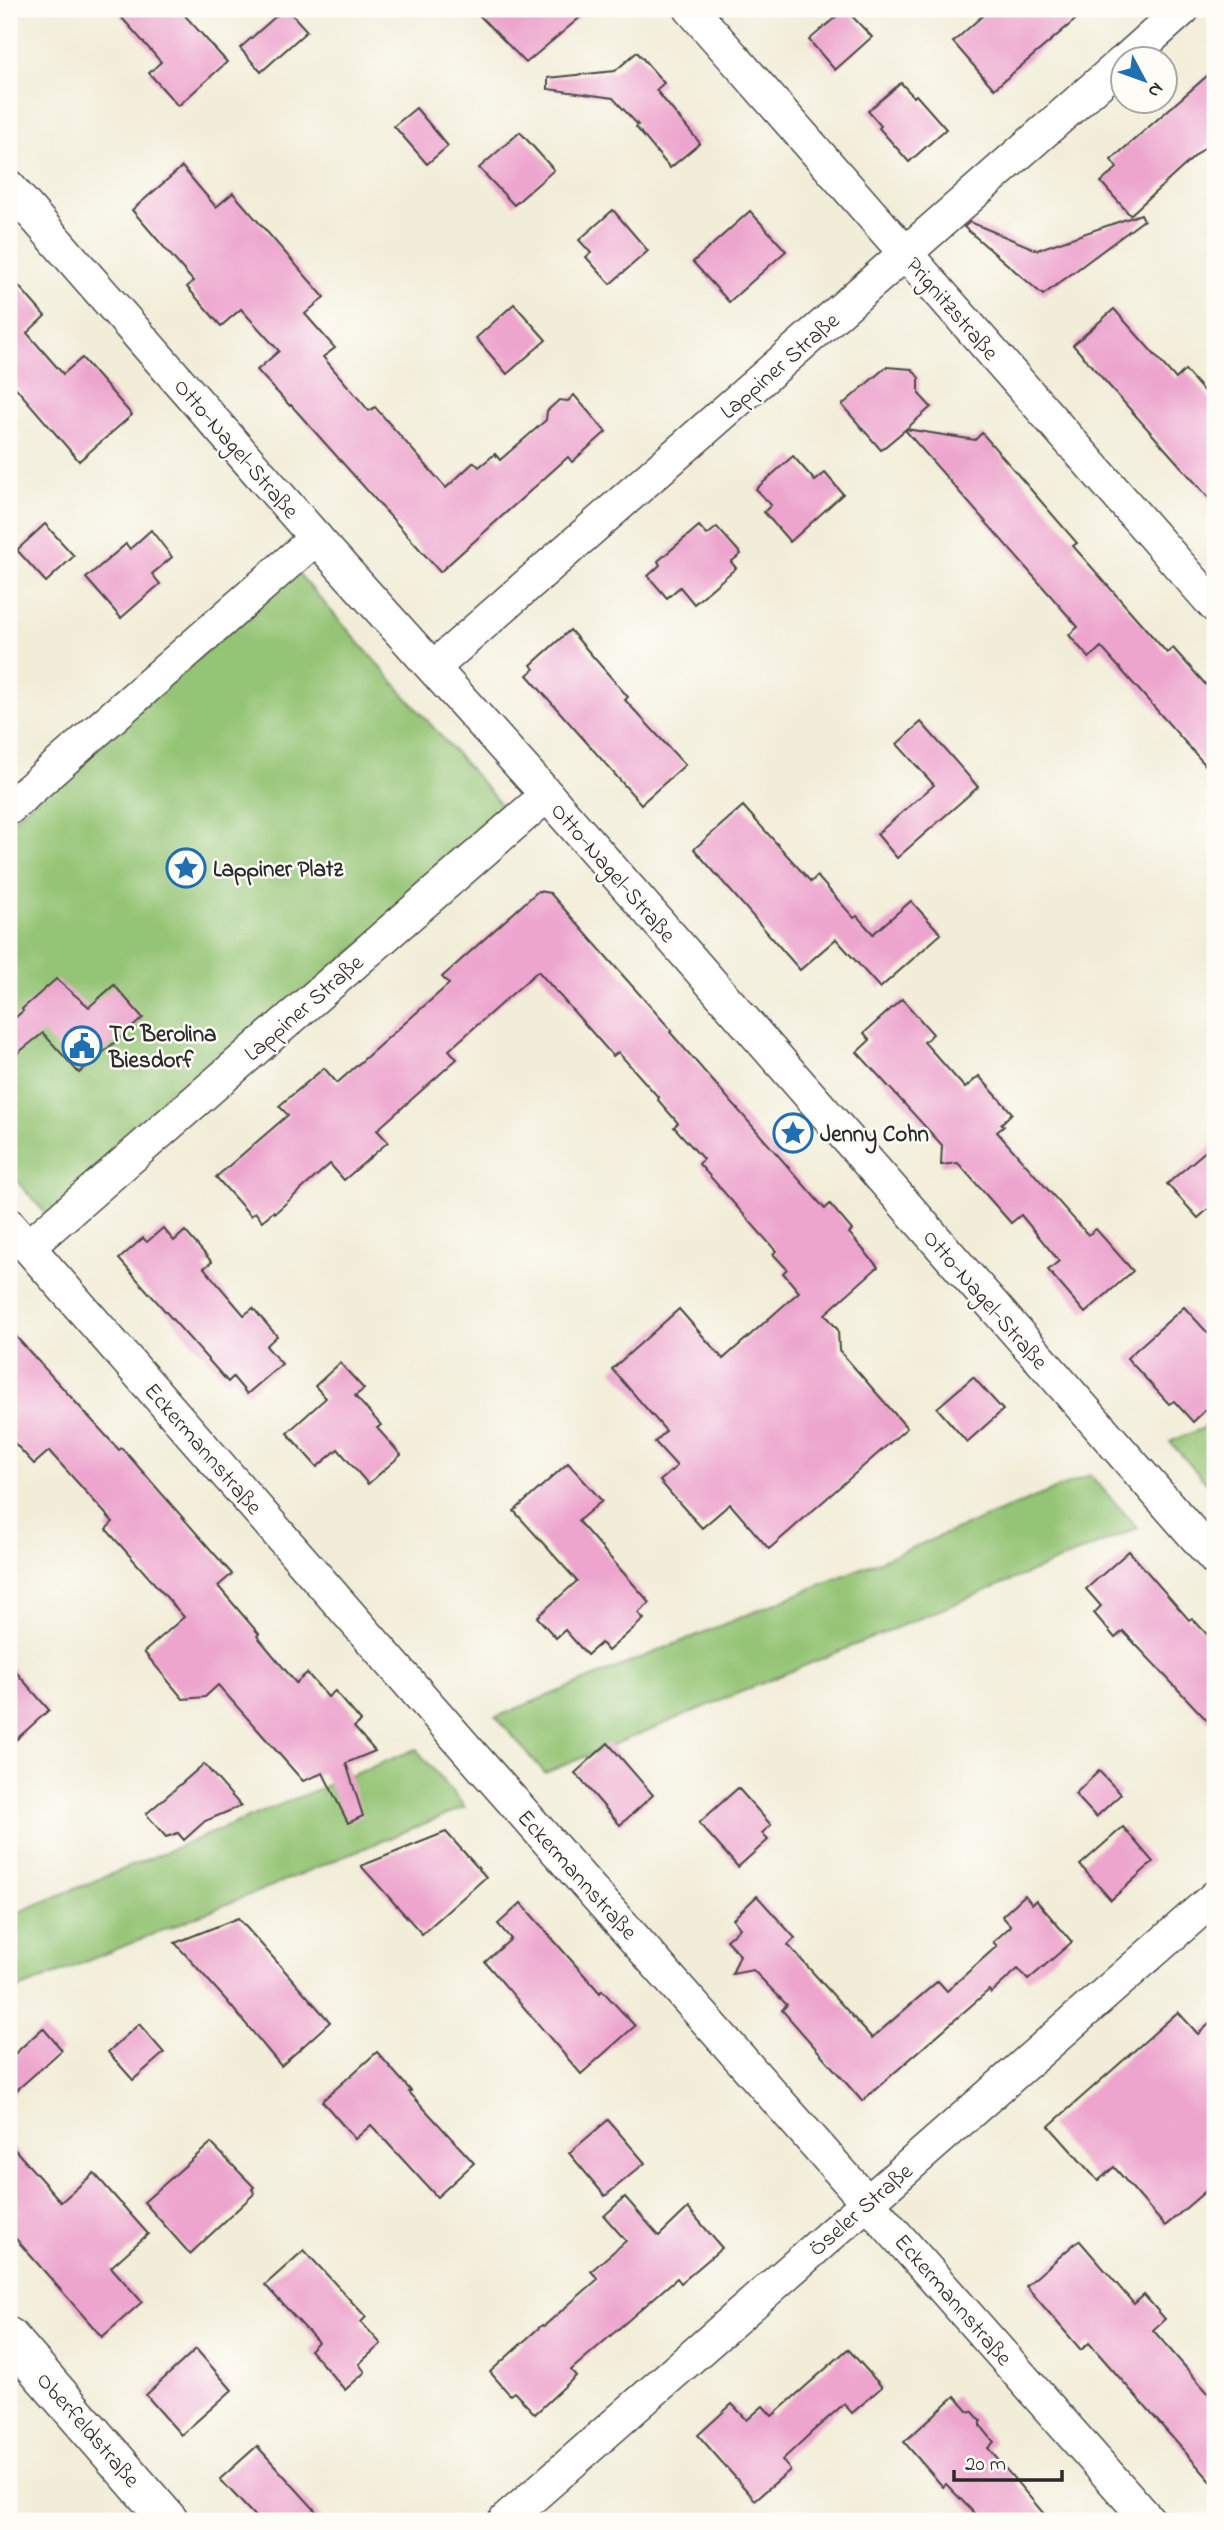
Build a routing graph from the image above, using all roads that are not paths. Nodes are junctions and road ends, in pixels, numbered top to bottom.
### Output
1 (691, 9) edge
2 (1183, 9) edge
3 (1141, 46) edge
4 (1108, 75) edge
5 (9, 187) edge
6 (905, 254) junction
7 (316, 538) junction
8 (1215, 606) edge
9 (434, 667) junction
10 (547, 795) junction
11 (9, 808) edge
12 (18, 1236) edge
13 (1215, 1559) edge
14 (1215, 1897) edge
15 (869, 2202) junction
16 (9, 2337) edge
17 (169, 2521) edge
18 (505, 2521) edge
19 (1149, 2521) edge

1 - 6 street, Prignitzstraße
2 - 3 street, Lappiner Straße
4 - 6 street, Lappiner Straße
5 - 7 street, Otto-Nagel-Straße
6 - 8 street, Prignitzstraße
6 - 9 street, Lappiner Straße
7 - 9 street, Otto-Nagel-Straße
7 - 11 street
9 - 10 street, Otto-Nagel-Straße
10 - 12 street, Lappiner Straße
10 - 13 street, Otto-Nagel-Straße
12 - 15 street, Eckermannstraße
14 - 15 street, Öseler Straße
15 - 18 street, Öseler Straße
15 - 19 street, Eckermannstraße
16 - 17 street, Oberfeldstraße

